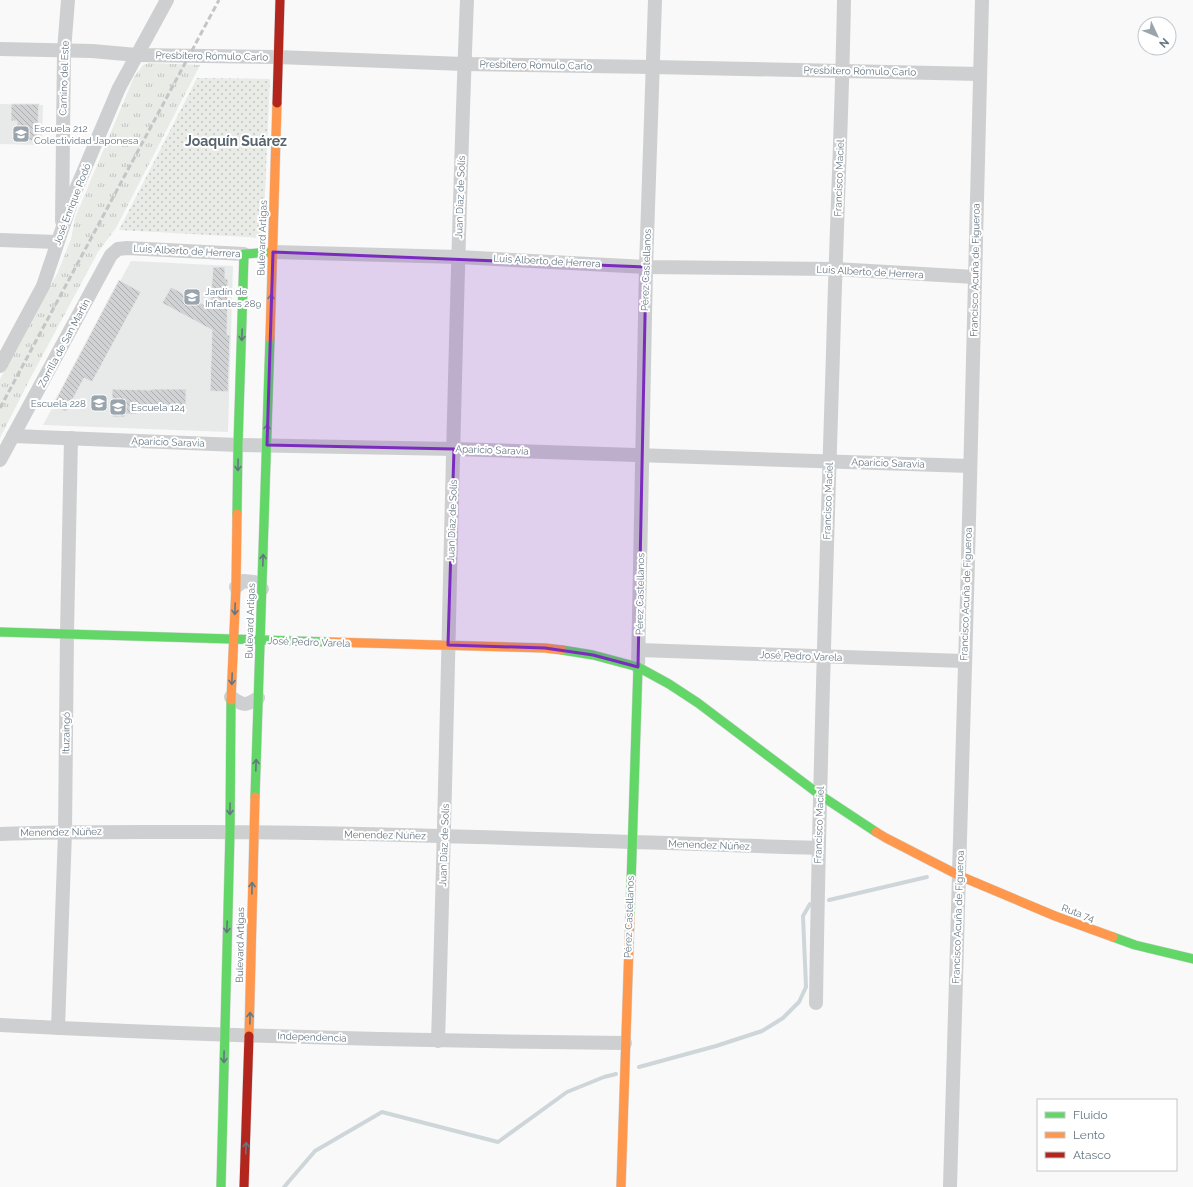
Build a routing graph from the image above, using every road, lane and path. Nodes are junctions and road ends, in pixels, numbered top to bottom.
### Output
1 (68, 0) edge
2 (167, 0) edge
3 (280, 0) edge
4 (467, 0) edge
5 (655, 0) edge
6 (844, 0) edge
7 (982, 0) edge
8 (66, 23) junction
9 (0, 49) edge
10 (64, 51) junction
11 (92, 51) junction
12 (137, 54) junction
13 (277, 57) junction
14 (464, 64) junction
15 (653, 66) junction
16 (843, 70) junction
17 (980, 74) junction
18 (60, 235) junction
19 (0, 240) edge
20 (118, 249) joint
21 (273, 252) junction
22 (244, 254) junction
23 (458, 257) junction
24 (646, 267) junction
25 (835, 269) junction
26 (975, 277) junction
27 (0, 366) edge
28 (14, 436) junction
29 (71, 438) junction
30 (238, 445) junction
31 (267, 445) junction
32 (454, 449) junction
33 (642, 455) junction
34 (0, 460) edge
35 (829, 461) junction
36 (970, 466) junction
37 (236, 587) junction
38 (262, 589) junction
39 (0, 632) edge
40 (67, 633) junction
41 (234, 640) junction
42 (260, 640) junction
43 (448, 646) junction
44 (639, 650) junction
45 (824, 656) junction
46 (964, 661) junction
47 (638, 667) junction
48 (231, 697) junction
49 (258, 698) junction
50 (820, 794) junction
51 (65, 832) junction
52 (230, 832) junction
53 (254, 832) junction
54 (0, 834) edge
55 (444, 836) junction
56 (632, 842) junction
57 (818, 848) junction
58 (960, 876) junction
59 (1193, 958) edge
60 (816, 1003) dead end
61 (0, 1025) edge
62 (58, 1028) junction
63 (224, 1035) junction
64 (250, 1035) junction
65 (438, 1041) junction
66 (625, 1044) junction
67 (221, 1187) edge
68 (244, 1187) edge
69 (621, 1187) edge
70 (950, 1187) edge

1 - 8 street, Camino del Este
2 - 12 street, José Enrique Rodó
3 - 13 street, Bulevard Artigas
4 - 14 street, Juan Díaz de Solís
5 - 15 street, Pérez Castellanos
6 - 16 street, Francisco Maciel
7 - 17 street, Francisco Acuña de Figueroa
8 - 10 street, Camino del Este
8 - 11 street
9 - 10 street, Presbítero Rómulo Carlo
10 - 11 street, Presbítero Rómulo Carlo
10 - 18 street, Camino del Este
11 - 12 street, Presbítero Rómulo Carlo
12 - 13 street, Presbítero Rómulo Carlo
12 - 18 street, José Enrique Rodó
13 - 14 street, Presbítero Rómulo Carlo
13 - 21 street, Bulevard Artigas
14 - 15 street, Presbítero Rómulo Carlo
14 - 23 street, Juan Díaz de Solís
15 - 16 street, Presbítero Rómulo Carlo
15 - 24 street, Pérez Castellanos
16 - 17 street, Presbítero Rómulo Carlo
16 - 25 street, Francisco Maciel
17 - 26 street, Francisco Acuña de Figueroa
18 - 19 street
18 - 27 street, José Enrique Rodó
20 - 22 street, Luis Alberto de Herrera
20 - 28 street, Zorrilla de San Martín
21 - 22 street, Luis Alberto de Herrera
21 - 23 street, Luis Alberto de Herrera
31 -> 21 street, Bulevard Artigas
22 -> 30 street, Bulevard Artigas
23 - 24 street, Luis Alberto de Herrera
23 - 32 street, Juan Díaz de Solís
24 - 25 street, Luis Alberto de Herrera
24 - 33 street, Pérez Castellanos
25 - 26 street, Luis Alberto de Herrera
25 - 35 street, Francisco Maciel
26 - 36 street, Francisco Acuña de Figueroa
28 - 29 street, Aparicio Saravia
28 - 34 street, Zorrilla de San Martín
29 - 30 street, Aparicio Saravia
29 - 40 street, Ituzaingó
30 - 31 street, Aparicio Saravia
30 -> 37 street, Bulevard Artigas
31 - 32 street, Aparicio Saravia
38 -> 31 street, Bulevard Artigas
32 - 33 street, Aparicio Saravia
32 - 43 street, Juan Díaz de Solís
33 - 35 street, Aparicio Saravia
33 - 44 street, Pérez Castellanos
35 - 36 street, Aparicio Saravia
35 - 45 street, Francisco Maciel
36 - 46 street, Francisco Acuña de Figueroa
37 - 38 street
37 -> 41 street, Bulevard Artigas
38 - 42 street, Bulevard Artigas
39 - 40 street, José Pedro Varela
40 - 41 street, José Pedro Varela
40 - 51 street, Ituzaingó
41 - 42 street, José Pedro Varela
41 -> 48 street, Bulevard Artigas
42 - 43 street, José Pedro Varela
42 - 49 street, Bulevard Artigas
43 - 47 street, José Pedro Varela
43 - 55 street, Juan Díaz de Solís
44 - 45 street, José Pedro Varela
44 - 47 street, Pérez Castellanos
45 - 46 street, José Pedro Varela
45 - 50 street, Francisco Maciel
46 - 58 street, Francisco Acuña de Figueroa
47 - 50 street, José Pedro Varela
47 - 56 street, Pérez Castellanos
48 - 49 street
48 -> 52 street, Bulevard Artigas
53 -> 49 street, Bulevard Artigas
50 - 57 street, Francisco Maciel
50 - 58 street, Ruta 74
51 - 52 street, Menendez Núñez
51 - 54 street, Menendez Núñez
51 - 62 street, Ituzaingó
52 - 53 street, Menendez Núñez
52 -> 63 street, Bulevard Artigas
53 - 55 street, Menendez Núñez
64 -> 53 street, Bulevard Artigas
55 - 56 street, Menendez Núñez
55 - 65 street, Juan Díaz de Solís
56 - 57 street, Menendez Núñez
56 - 66 street, Pérez Castellanos
57 - 60 street, Francisco Maciel
58 - 59 street, Ruta 74
58 - 70 street, Francisco Acuña de Figueroa
61 - 62 street, Independencia
62 - 63 street, Independencia
63 - 64 street, Independencia
63 -> 67 street, Bulevard Artigas
64 - 65 street, Independencia
68 -> 64 street, Bulevard Artigas
65 - 66 street, Independencia
66 - 69 street, Pérez Castellanos

